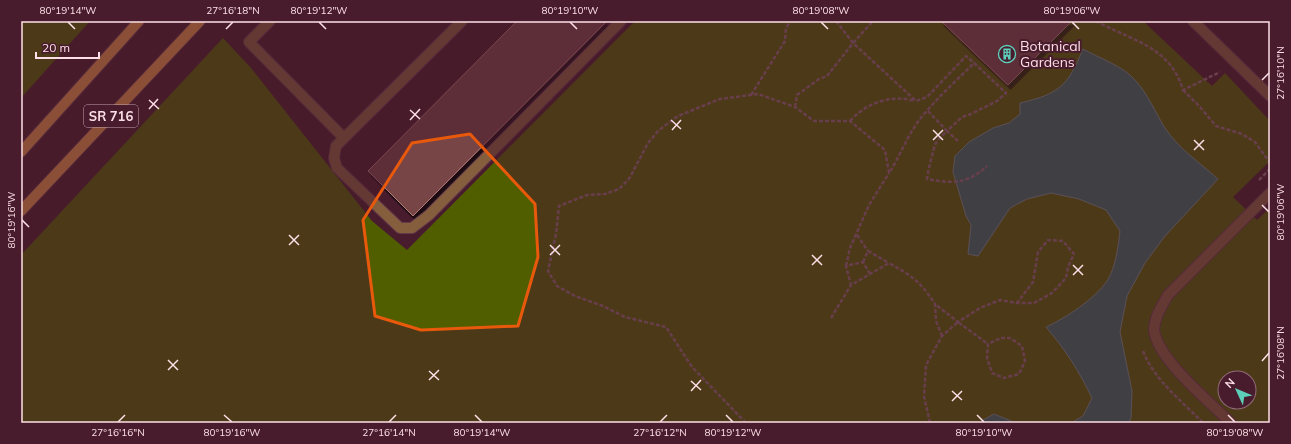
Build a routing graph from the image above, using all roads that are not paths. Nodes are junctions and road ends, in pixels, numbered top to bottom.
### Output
1 (139, 21) edge
2 (200, 21) edge
3 (270, 21) edge
4 (462, 21) edge
5 (621, 21) edge
6 (1193, 21) edge
7 (1270, 96) edge
8 (344, 138) junction
9 (21, 152) edge
10 (1270, 193) edge
11 (21, 211) edge
12 (1231, 423) edge

1 - 9 main road, SR 716
2 - 11 main road, SR 716
3 - 8 lane
4 - 8 lane
5 - 8 lane
6 - 7 lane
10 - 12 lane

